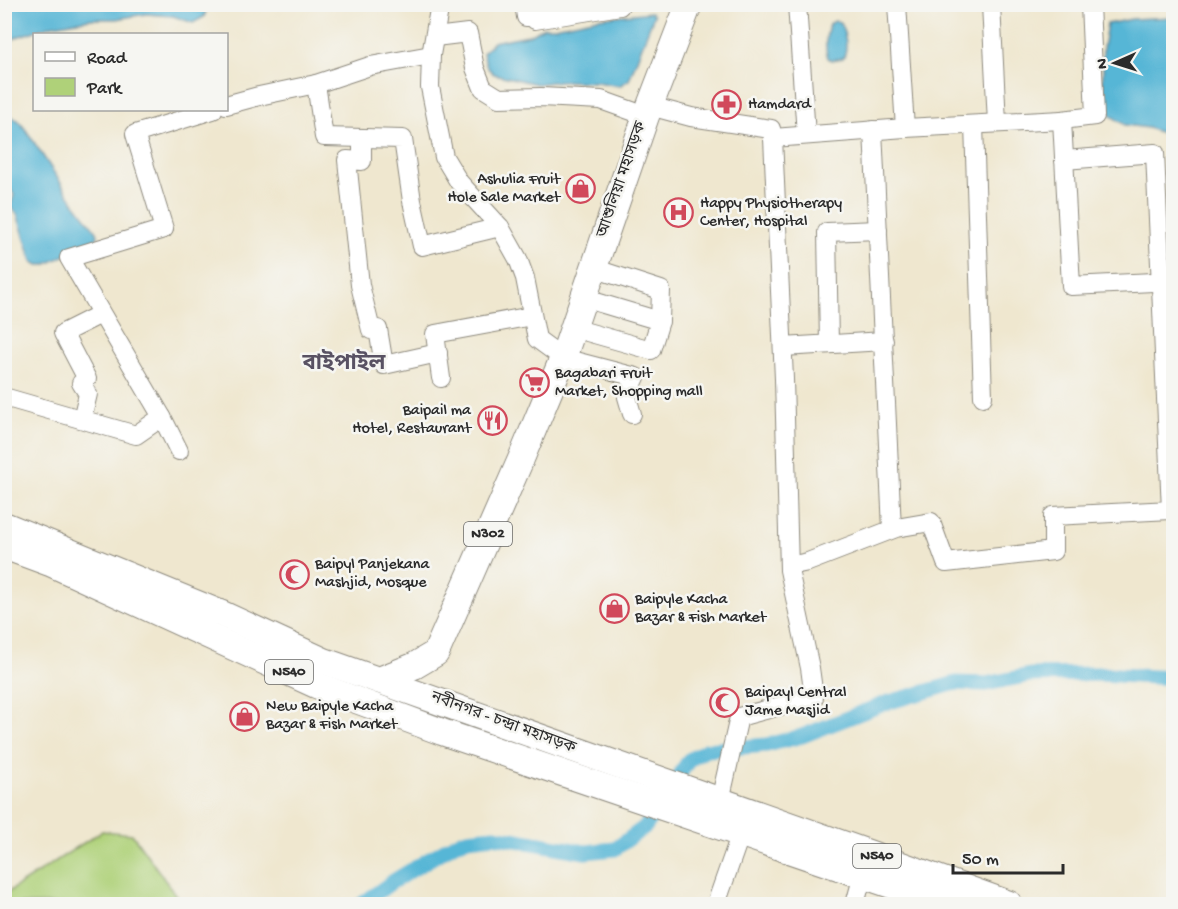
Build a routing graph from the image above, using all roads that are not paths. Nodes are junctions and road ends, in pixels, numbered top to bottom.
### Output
1 (440, 4) edge
2 (524, 4) edge
3 (620, 4) edge
4 (689, 4) edge
5 (797, 4) edge
6 (897, 4) edge
7 (991, 4) edge
8 (1090, 4) edge
9 (435, 37) junction
10 (431, 55) junction
11 (316, 84) junction
12 (228, 104) edge
13 (210, 111) edge
14 (648, 111) junction
15 (1062, 120) junction
16 (997, 123) junction
17 (974, 125) junction
18 (905, 128) junction
19 (873, 130) junction
20 (806, 135) junction
21 (362, 138) junction
22 (773, 138) junction
23 (1064, 160) junction
24 (500, 226) junction
25 (878, 230) junction
26 (593, 268) junction
27 (1167, 281) edge
28 (583, 298) junction
29 (101, 314) junction
30 (532, 316) junction
31 (660, 321) junction
32 (573, 328) junction
33 (884, 341) junction
34 (829, 344) junction
35 (783, 347) junction
36 (438, 353) junction
37 (563, 358) junction
38 (441, 378) dead end
39 (4, 397) edge
40 (983, 397) dead end
41 (632, 414) dead end
42 (162, 417) junction
43 (82, 419) junction
44 (179, 451) dead end
45 (4, 525) edge
46 (892, 529) junction
47 (4, 546) edge
48 (789, 566) junction
49 (379, 680) junction
50 (735, 818) junction
51 (867, 877) junction
52 (716, 904) edge
53 (855, 904) edge
54 (947, 904) edge
55 (1009, 904) edge

1 - 9 street
2 - 3 street
4 - 14 highway, আশুলিয়া মহাসড়ক / N302
5 - 20 street
6 - 18 street
7 - 16 street
8 - 15 street
9 - 10 street
9 - 14 street
10 - 11 street
10 - 24 street
11 - 12 street
11 - 21 street
13 - 29 street
14 - 22 street
14 - 26 highway, আশুলিয়া মহাসড়ক / N302
15 - 16 street
15 - 23 street
16 - 17 street
17 - 18 street
17 - 40 street
18 - 19 street
19 - 20 street
19 - 25 street
20 - 22 street
21 - 24 street
21 - 36 street
22 - 35 street
23 - 27 street
23 - 27 street
24 - 30 street
25 - 33 street
25 - 34 street
26 - 28 highway, আশুলিয়া মহাসড়ক / N302
26 - 31 street
27 - 46 street
28 - 31 street
28 - 32 highway, আশুলিয়া মহাসড়ক / N302
29 - 42 street
29 - 43 street
30 - 36 street
30 - 37 street
31 - 32 street
32 - 37 highway, আশুলিয়া মহাসড়ক / N302
33 - 34 street
33 - 46 street
34 - 35 street
35 - 48 street
36 - 38 street
37 - 41 street
37 - 49 highway, N302
39 - 43 street
42 - 43 street
42 - 44 street
45 - 49 highway, নবীনগর - চন্দ্রা মহাসড়ক / N540
46 - 48 street
47 - 50 highway, নবীনগর - চন্দ্রা মহাসড়ক / N540
48 - 50 street
49 - 50 highway, নবীনগর - চন্দ্রা মহাসড়ক / N540
50 - 51 highway, নবীনগর - চন্দ্রা মহাসড়ক / N540
50 - 52 street
50 - 55 highway, নবীনগর - চন্দ্রা মহাসড়ক / N540
51 - 53 street
51 - 54 highway, নবীনগর - চন্দ্রা মহাসড়ক / N540

